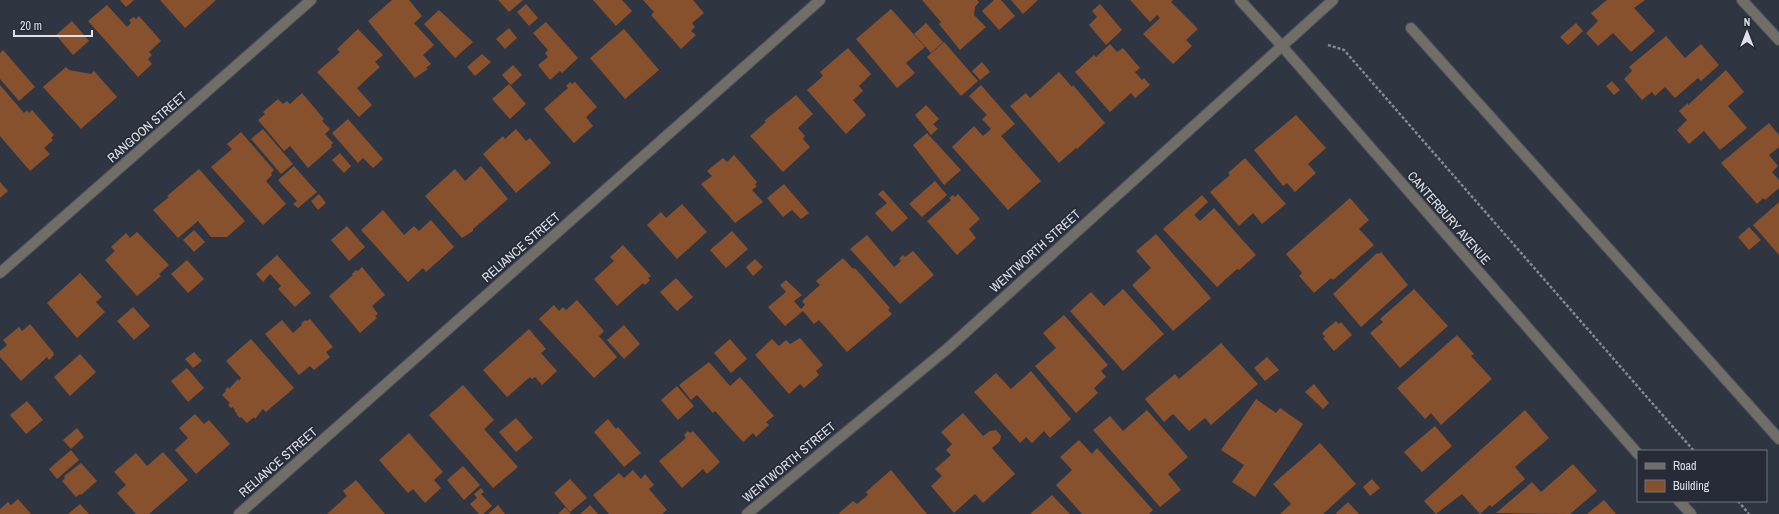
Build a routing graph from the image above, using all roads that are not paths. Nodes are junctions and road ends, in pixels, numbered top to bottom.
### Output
1 (311, 0) edge
2 (820, 0) edge
3 (1240, 0) edge
4 (1333, 0) edge
5 (1742, 0) edge
6 (1411, 28) dead end
7 (1778, 37) edge
8 (1281, 46) junction
9 (0, 273) edge
10 (1779, 439) edge
11 (1637, 453) edge
12 (1680, 502) edge
13 (239, 514) edge
14 (747, 514) edge
15 (1691, 514) edge

1 - 9 street, RANGOON STREET
2 - 13 street, RELIANCE STREET
3 - 8 street, CANTERBURY AVENUE
4 - 8 street, WENTWORTH STREET
5 - 7 street
6 - 10 street
8 - 11 street, CANTERBURY AVENUE
8 - 14 street, WENTWORTH STREET
12 - 15 street

